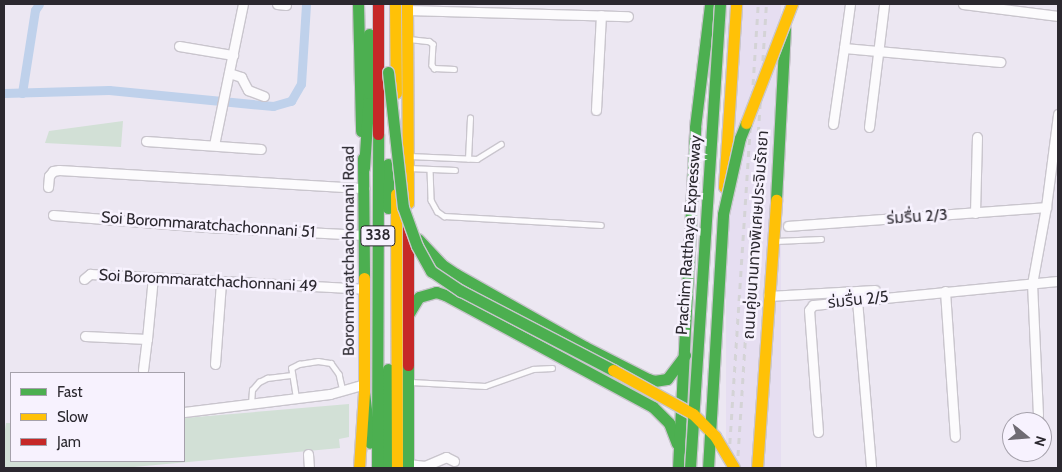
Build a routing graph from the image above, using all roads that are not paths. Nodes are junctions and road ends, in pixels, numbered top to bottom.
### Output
1 (243, 4) edge
2 (358, 4) edge
3 (369, 4) edge
4 (378, 4) edge
5 (388, 4) edge
6 (396, 4) edge
7 (710, 4) edge
8 (720, 4) edge
9 (736, 4) edge
10 (786, 4) edge
11 (792, 4) edge
12 (850, 4) edge
13 (884, 4) edge
14 (963, 4) edge
15 (989, 6) edge
16 (407, 7) edge
17 (600, 15) junction
18 (628, 16) dead end
19 (1058, 16) edge
20 (408, 39) junction
21 (179, 46) dead end
22 (844, 48) junction
23 (877, 51) junction
24 (233, 55) junction
25 (1000, 62) dead end
26 (454, 69) dead end
27 (388, 72) junction
28 (229, 74) junction
29 (264, 96) dead end
30 (596, 110) dead end
31 (1058, 114) edge
32 (470, 118) dead end
33 (833, 124) dead end
34 (869, 127) dead end
35 (977, 137) dead end
36 (1056, 139) edge
37 (146, 141) dead end
38 (215, 142) junction
39 (501, 144) dead end
40 (261, 148) dead end
41 (408, 156) junction
42 (468, 159) junction
43 (364, 168) junction
44 (408, 168) junction
45 (430, 169) junction
46 (455, 170) dead end
47 (48, 188) dead end
48 (364, 188) junction
49 (1046, 208) junction
50 (975, 213) junction
51 (723, 214) junction
52 (53, 215) dead end
53 (408, 225) junction
54 (601, 226) dead end
55 (788, 226) dead end
56 (364, 235) junction
57 (821, 240) dead end
58 (774, 241) junction
59 (442, 264) junction
60 (153, 277) junction
61 (84, 279) dead end
62 (221, 282) junction
63 (1058, 282) edge
64 (1032, 284) junction
65 (364, 289) junction
66 (875, 290) dead end
67 (945, 291) junction
68 (436, 292) junction
69 (768, 296) junction
70 (857, 300) junction
71 (397, 301) junction
72 (408, 319) junction
73 (85, 336) dead end
74 (147, 339) junction
75 (685, 355) junction
76 (216, 364) dead end
77 (552, 368) dead end
78 (144, 370) dead end
79 (292, 375) junction
80 (661, 381) junction
81 (407, 382) junction
82 (364, 388) junction
83 (342, 391) junction
84 (296, 398) junction
85 (251, 404) junction
86 (185, 412) edge
87 (659, 412) junction
88 (1038, 412) edge
89 (818, 432) dead end
90 (955, 437) dead end
91 (679, 450) junction
92 (308, 454) dead end
93 (454, 461) dead end
94 (405, 467) edge
95 (309, 468) edge
96 (359, 468) edge
97 (373, 468) edge
98 (377, 468) edge
99 (388, 468) edge
100 (678, 468) edge
101 (690, 468) edge
102 (708, 468) edge
103 (734, 468) edge
104 (757, 468) edge
105 (871, 468) edge

1 - 24 street
2 - 43 main road, 338
3 - 43 main road, Borommaratchachonnani Road / 338
4 - 98 main road, 338
5 - 27 main road, 338
6 - 71 main road
7 - 75 main road
8 - 101 main road, Prachim Ratthaya Expressway, bridge
9 - 51 main road, Prachim Ratthaya Expressway, bridge
10 - 58 main road, ถนนคู่ขนานทางพิเศษประจิมรัถยา
11 - 51 main road, bridge
12 - 22 street
13 - 23 street
14 - 15 street
15 - 19 street
16 - 17 street
16 - 20 main road, 338
17 - 18 street
17 - 30 street
20 - 26 lane
20 - 41 main road, 338
21 - 24 street
22 - 23 street
22 - 33 street
23 - 25 street
23 - 34 street
24 - 28 street
27 - 99 main road, 338, bridge
27 - 103 main road, bridge
28 - 29 street
28 - 38 street
31 - 36 street
32 - 42 lane
35 - 50 street
36 - 49 street
37 - 38 street
38 - 40 street
39 - 42 lane
41 - 42 lane
41 - 44 main road, 338
43 - 48 main road, Borommaratchachonnani Road / 338
44 - 45 lane
44 - 53 main road, 338
45 - 46 lane
45 - 54 lane
47 - 48 street
48 - 56 main road, Borommaratchachonnani Road / 338
49 - 50 street, ร่มรื่น 2/3
49 - 64 street
50 - 55 street, ร่มรื่น 2/3
51 - 102 main road, Prachim Ratthaya Expressway, bridge
52 - 56 street, Soi Borommaratchachonnani 51
53 - 59 main road
53 - 72 main road, 338
56 - 65 main road, Borommaratchachonnani Road / 338
57 - 58 lane
58 - 69 main road, ถนนคู่ขนานทางพิเศษประจิมรัถยา
59 - 68 main road
59 - 80 main road
60 - 61 street, Soi Borommaratchachonnani 49
60 - 62 street, Soi Borommaratchachonnani 49
60 - 74 street
62 - 65 street, Soi Borommaratchachonnani 49
62 - 76 street
63 - 64 street, ร่มรื่น 2/5
64 - 67 street, ร่มรื่น 2/5
64 - 88 street
65 - 82 main road, Borommaratchachonnani Road / 338
66 - 69 street
67 - 70 street, ร่มรื่น 2/5
67 - 90 street
68 - 72 main road
68 - 87 main road
69 - 104 main road, ถนนคู่ขนานทางพิเศษประจิมรัถยา
70 - 89 street, ร่มรื่น 2/5
70 - 105 street
71 - 72 main road
71 - 94 main road
72 - 81 main road, 338
73 - 74 street
74 - 78 street
75 - 80 main road
75 - 91 main road
77 - 81 lane
79 - 83 lane
79 - 84 lane
79 - 85 lane
80 - 87 main road
81 - 94 main road, 338
82 - 83 street
82 - 96 main road, 338
82 - 97 main road, Borommaratchachonnani Road / 338
83 - 84 street
84 - 85 street
85 - 86 street
87 - 91 main road
91 - 100 main road
92 - 95 street
93 - 94 street

